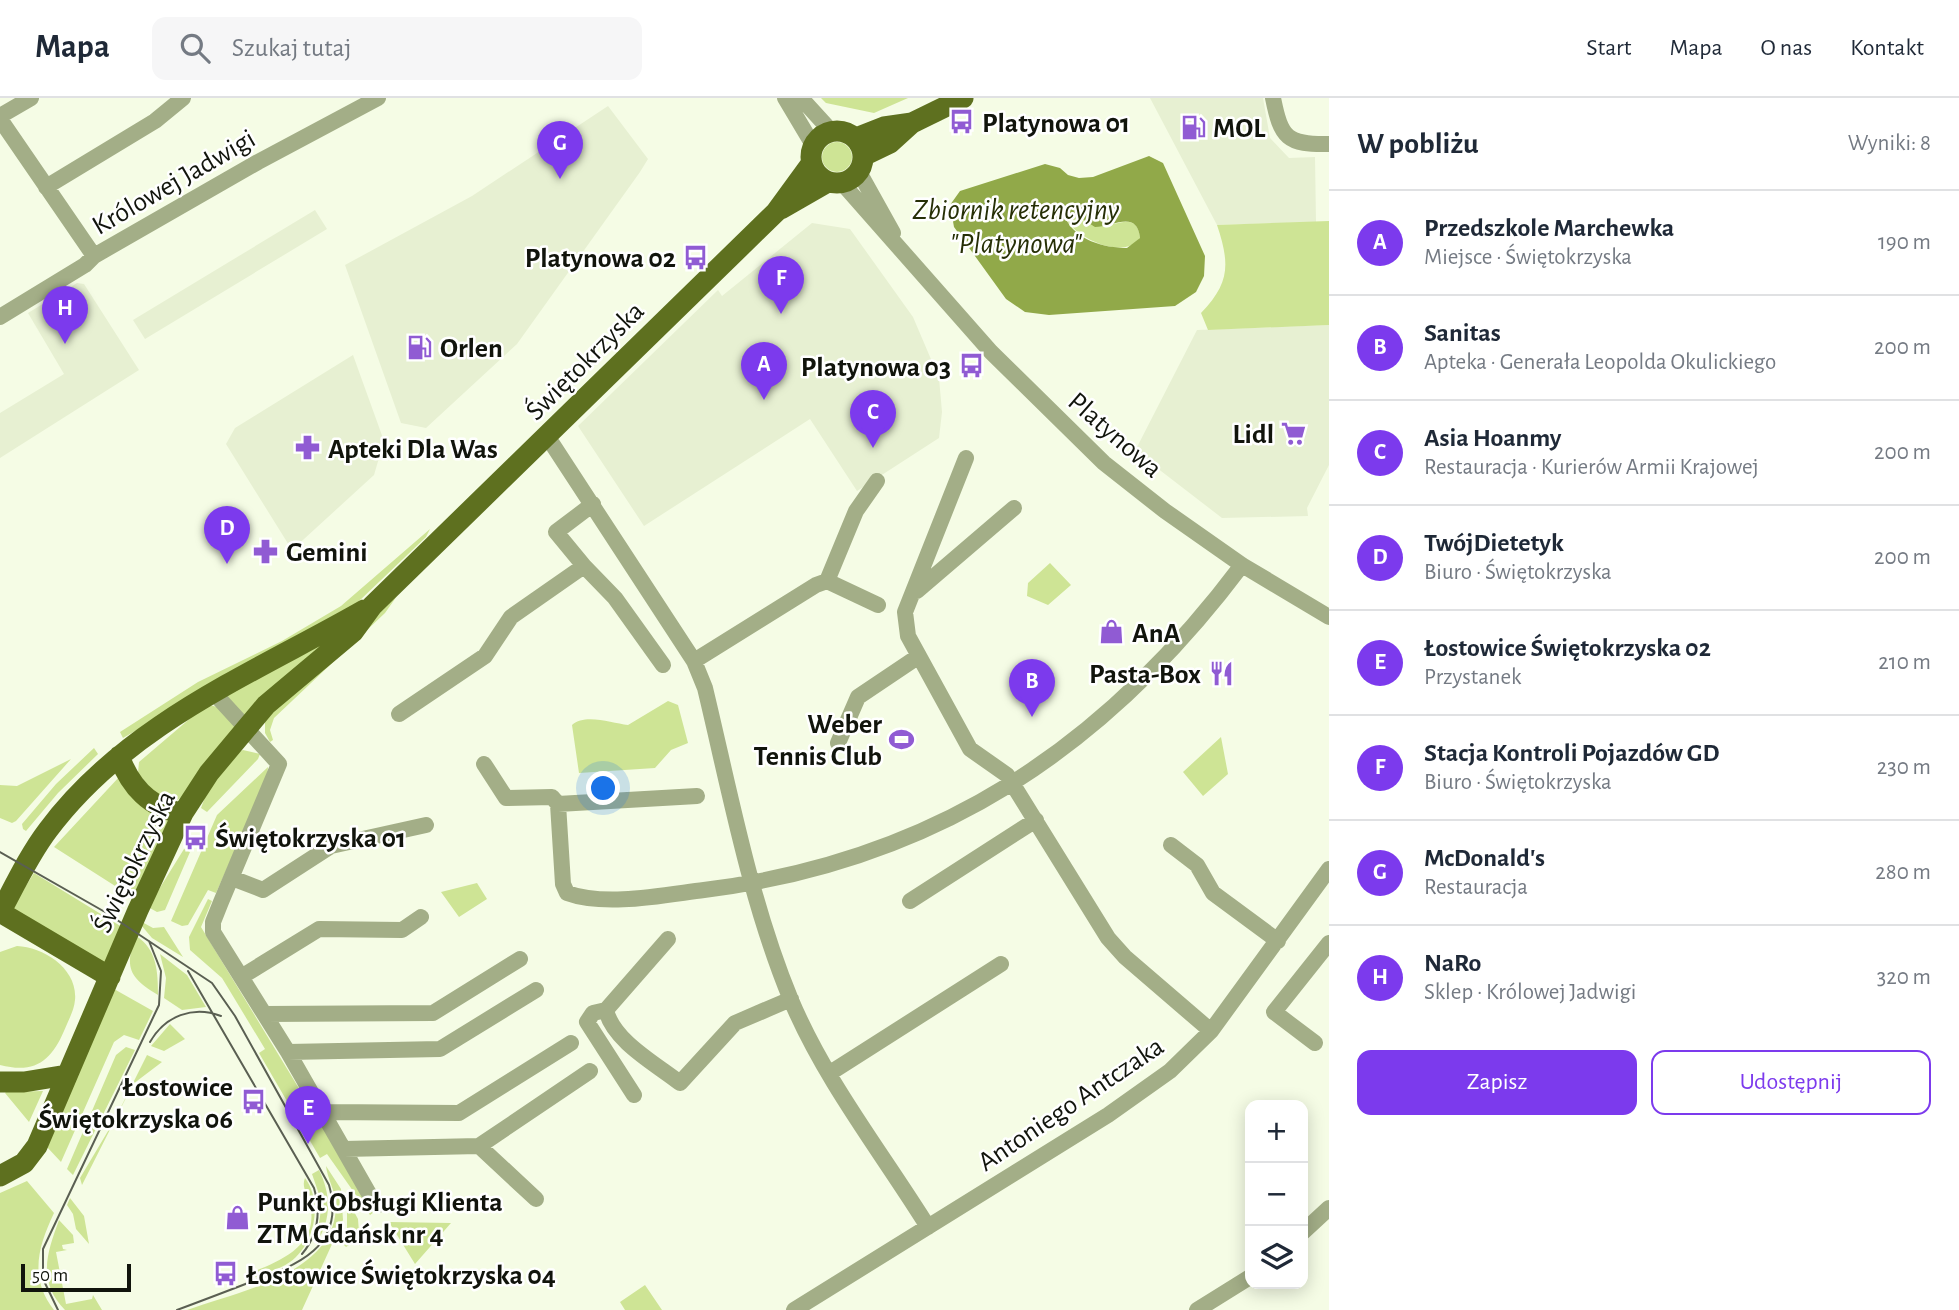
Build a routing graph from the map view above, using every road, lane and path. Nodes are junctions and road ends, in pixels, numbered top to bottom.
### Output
1 (31, 98) edge
2 (183, 98) edge
3 (785, 98) edge
4 (801, 98) edge
5 (963, 98) edge
6 (1273, 98) edge
7 (377, 99) edge
8 (0, 117) edge
9 (831, 131) junction
10 (1329, 144) edge
11 (812, 155) junction
12 (849, 166) junction
13 (46, 187) junction
14 (776, 212) junction
15 (94, 256) junction
16 (0, 317) edge
17 (547, 436) junction
18 (966, 458) dead end
19 (877, 481) dead end
20 (593, 504) junction
21 (1014, 508) dead end
22 (1242, 565) junction
23 (584, 566) junction
24 (827, 581) junction
25 (915, 593) junction
26 (878, 605) dead end
27 (372, 606) junction
28 (1329, 617) edge
29 (919, 656) junction
30 (694, 661) junction
31 (663, 665) dead end
32 (213, 692) junction
33 (399, 714) dead end
34 (246, 727) junction
35 (838, 743) dead end
36 (118, 756) junction
37 (484, 764) dead end
38 (1013, 783) junction
39 (696, 796) dead end
40 (558, 804) junction
41 (183, 813) junction
42 (1036, 820) junction
43 (426, 825) dead end
44 (1171, 845) dead end
45 (1329, 869) edge
46 (232, 878) junction
47 (753, 883) junction
48 (911, 901) dead end
49 (0, 913) edge
50 (421, 917) dead end
51 (668, 939) dead end
52 (1278, 941) junction
53 (1329, 943) edge
54 (520, 959) dead end
55 (1001, 964) dead end
56 (110, 976) junction
57 (241, 976) junction
58 (536, 990) dead end
59 (791, 999) junction
60 (606, 1010) junction
61 (265, 1014) junction
62 (1211, 1031) junction
63 (571, 1043) dead end
64 (1314, 1043) dead end
65 (288, 1052) junction
66 (590, 1071) dead end
67 (830, 1073) junction
68 (67, 1075) junction
69 (0, 1082) edge
70 (634, 1096) dead end
71 (324, 1112) junction
72 (479, 1146) junction
73 (344, 1149) junction
74 (0, 1176) edge
75 (536, 1199) dead end
76 (379, 1205) dead end
77 (1329, 1208) edge
78 (929, 1227) junction
79 (1308, 1227) edge
80 (1245, 1280) edge
81 (794, 1310) edge
82 (1197, 1310) edge

1 - 8 street
2 - 13 street
3 - 11 street
4 - 9 street
5 - 12 main road, Świętokrzyska
6 - 10 street
7 - 15 street, Królowej Jadwigi
8 - 13 street
9 - 11 main road, Świętokrzyska
9 - 12 main road
11 - 12 main road
11 - 14 main road, Świętokrzyska
12 - 14 main road, Świętokrzyska
12 - 22 street, Platynowa
13 - 15 street
14 - 17 main road, Świętokrzyska
15 - 16 street, Królowej Jadwigi
17 - 20 street
17 - 27 main road, Świętokrzyska
18 - 25 street
19 - 24 street
20 - 23 street
20 - 30 street
21 - 25 street
22 - 28 street, Platynowa
22 - 38 street
23 - 31 street
23 - 33 street
24 - 26 street
24 - 30 street
25 - 29 street
27 - 32 main road, Świętokrzyska
27 - 34 main road, Świętokrzyska
29 - 35 street
29 - 38 street
30 - 47 street
32 - 34 street
32 - 36 main road, Świętokrzyska
34 - 41 main road, Świętokrzyska
34 - 46 street
36 - 41 main road
36 - 49 main road, Świętokrzyska
37 - 40 street
38 - 42 street
38 - 47 street
39 - 40 street
40 - 47 street
41 - 56 main road, Świętokrzyska
42 - 48 street
42 - 62 street
43 - 46 street
44 - 52 street
45 - 52 street, Antoniego Antczaka
46 - 57 street
47 - 59 street
49 - 56 main road
50 - 57 street
51 - 60 street
52 - 62 street, Antoniego Antczaka
53 - 64 street
54 - 61 street
55 - 67 street
56 - 68 main road, Świętokrzyska
57 - 61 street
58 - 65 street
59 - 60 street
59 - 67 street
60 - 70 street
61 - 65 street
62 - 78 street, Antoniego Antczaka
63 - 71 street
65 - 71 street
66 - 72 street
67 - 78 street
68 - 69 main road
68 - 74 main road, Świętokrzyska
71 - 73 street
72 - 73 street
72 - 75 street
73 - 76 street
77 - 79 street
78 - 81 street, Antoniego Antczaka
80 - 82 street

